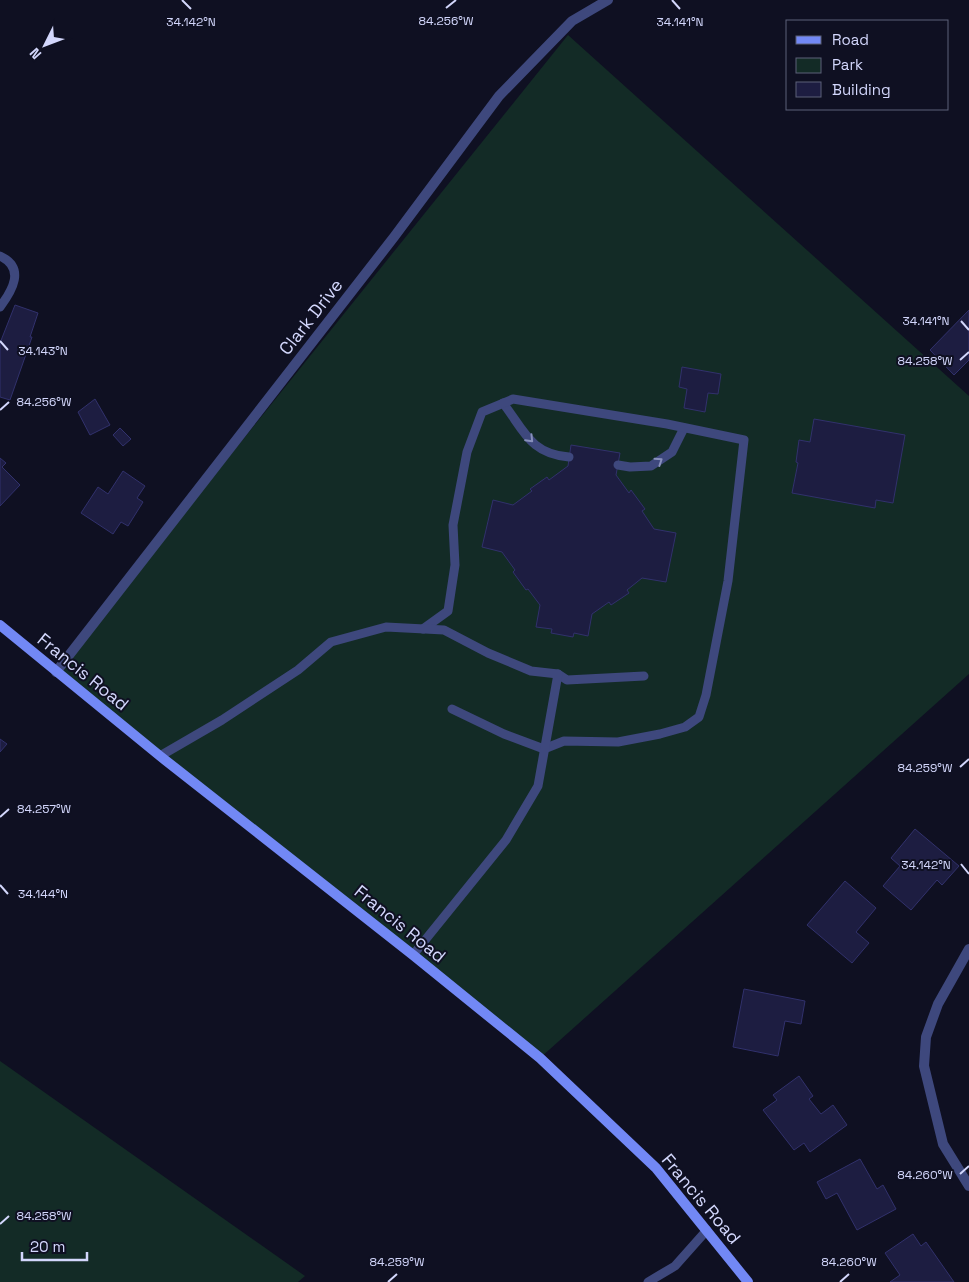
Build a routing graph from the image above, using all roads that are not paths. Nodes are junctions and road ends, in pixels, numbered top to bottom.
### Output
1 (608, 0) edge
2 (0, 256) edge
3 (0, 307) edge
4 (503, 403) junction
5 (684, 428) junction
6 (569, 457) dead end
7 (618, 465) dead end
8 (0, 625) edge
9 (423, 629) junction
10 (56, 672) junction
11 (558, 674) junction
12 (644, 676) dead end
13 (452, 709) dead end
14 (544, 750) junction
15 (160, 756) junction
16 (969, 949) edge
17 (413, 955) junction
18 (969, 1186) edge
19 (707, 1230) junction
20 (648, 1282) edge
21 (748, 1282) edge

1 - 10 street, Clark Drive
2 - 3 lane
4 - 5 lane
4 -> 6 lane
4 - 9 lane
7 -> 5 lane
5 - 14 lane
8 - 10 street, Francis Road
9 - 11 lane
9 - 15 lane
10 - 15 street, Francis Road
11 - 12 lane
11 - 14 lane
13 - 14 lane
14 - 17 lane
15 - 17 street, Francis Road
16 - 18 street
17 - 19 street, Francis Road
19 - 20 lane
19 - 21 street, Francis Road

